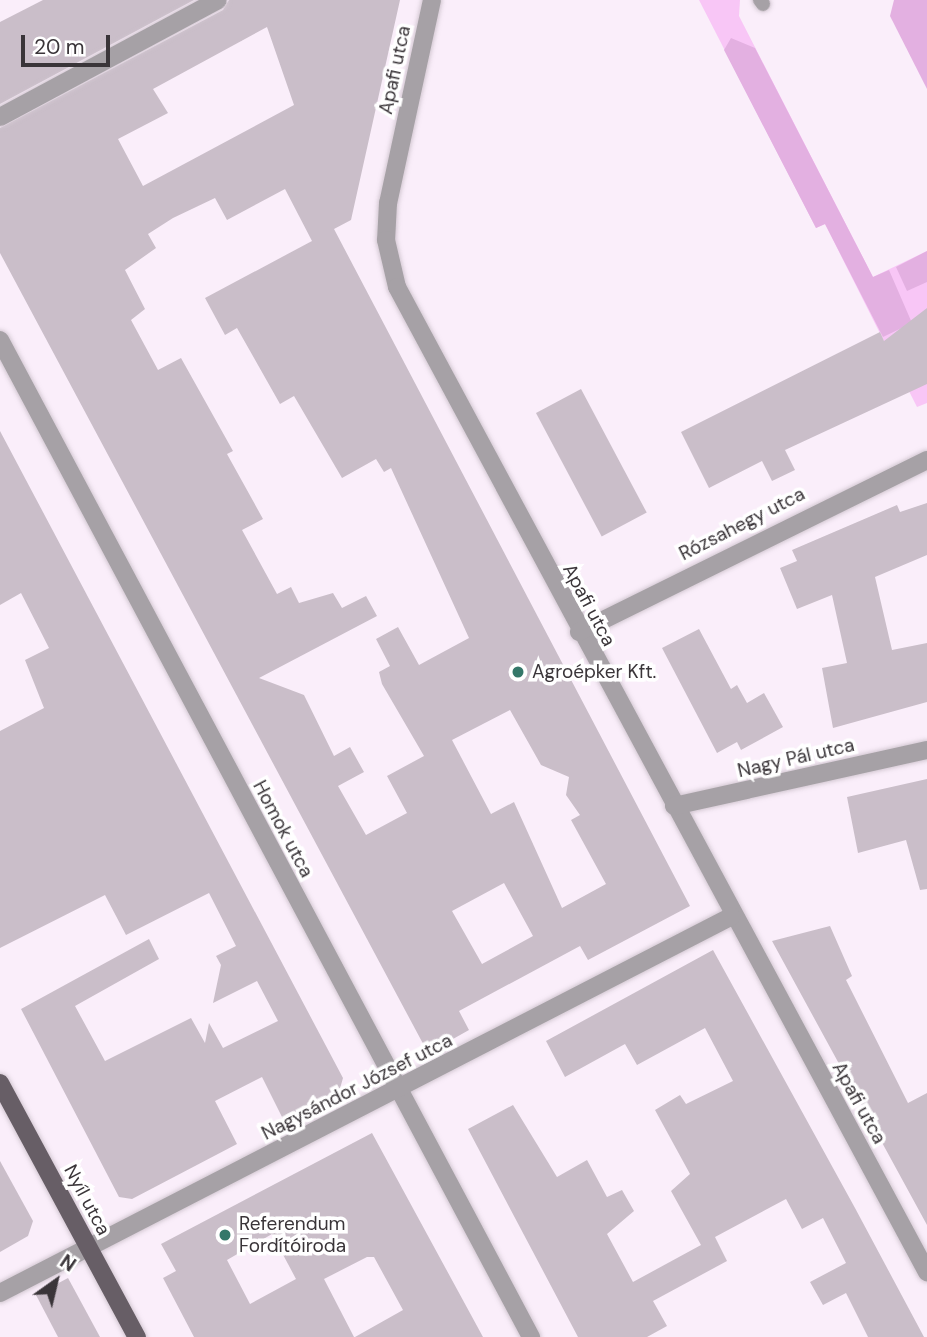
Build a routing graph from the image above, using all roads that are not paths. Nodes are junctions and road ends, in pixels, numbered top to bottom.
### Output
1 (218, 0) edge
2 (432, 0) edge
3 (0, 117) edge
4 (0, 340) edge
5 (927, 460) edge
6 (579, 632) junction
7 (927, 750) edge
8 (674, 806) junction
9 (732, 915) junction
10 (0, 1083) edge
11 (398, 1090) junction
12 (89, 1247) junction
13 (927, 1272) edge
14 (0, 1293) edge
15 (137, 1337) edge
16 (531, 1337) edge

1 - 3 street
2 - 6 street, Apafi utca
4 - 11 street, Homok utca
5 - 6 street, Rózsahegy utca
6 - 8 street, Apafi utca
7 - 8 street, Nagy Pál utca
8 - 9 street, Apafi utca
9 - 11 street, Nagysándor József utca
9 - 13 street, Apafi utca
10 - 12 main road, Nyíl utca
11 - 12 street, Nagysándor József utca
11 - 16 street, Homok utca
12 - 14 street, Nagysándor József utca
12 - 15 main road, Nyíl utca

